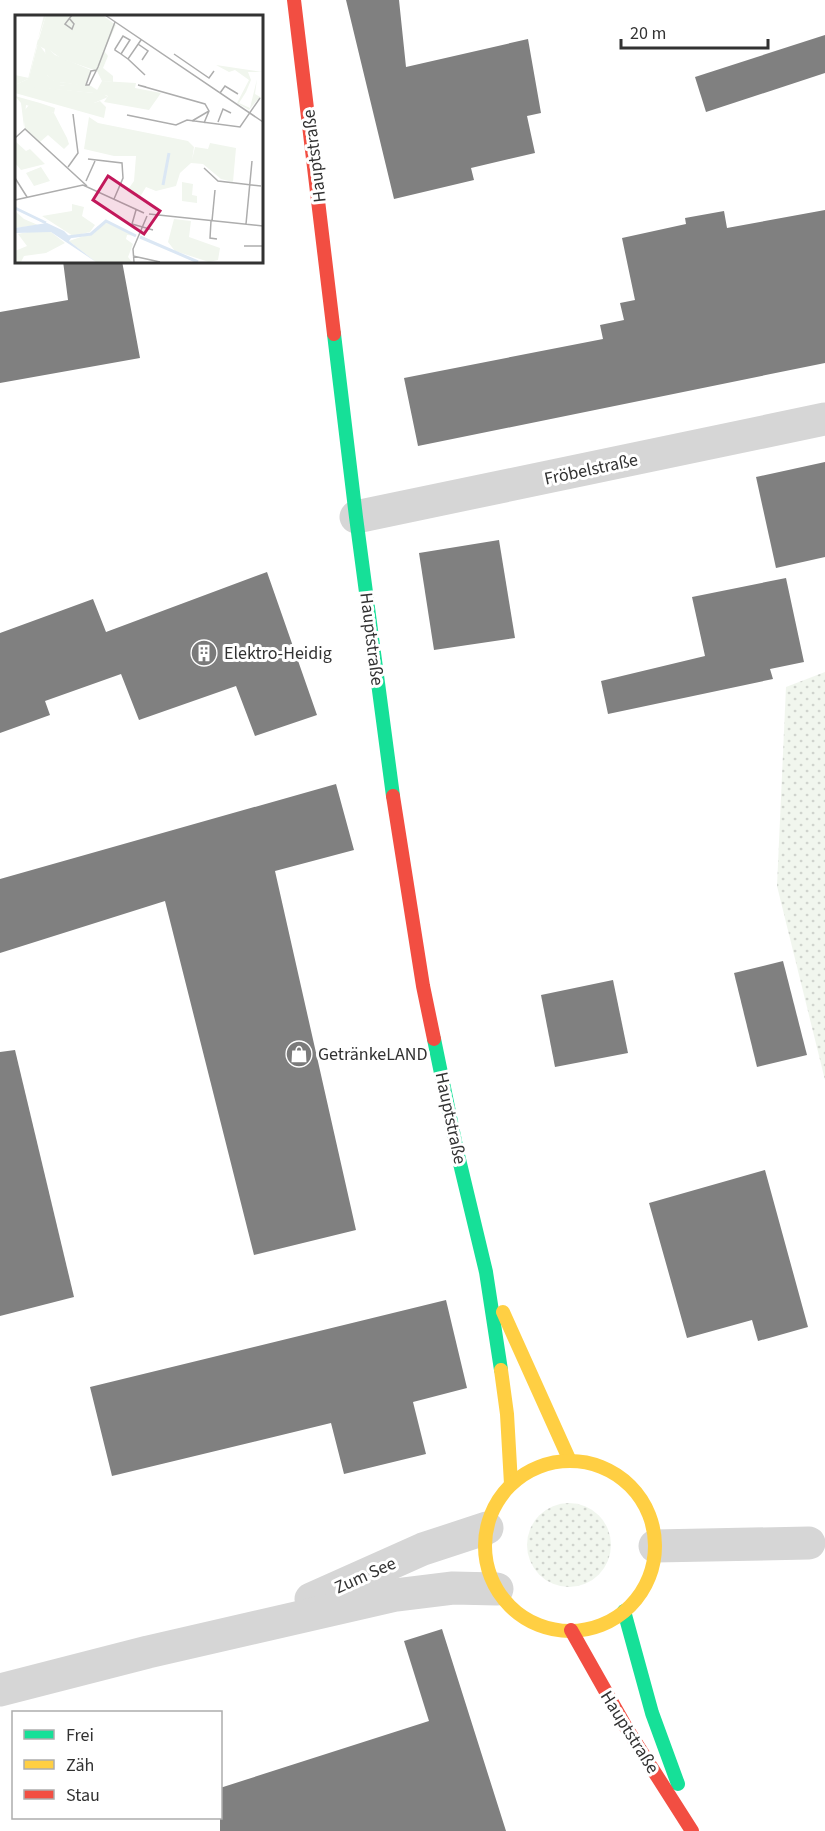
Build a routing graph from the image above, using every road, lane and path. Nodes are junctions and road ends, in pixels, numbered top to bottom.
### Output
1 (294, 0) edge
2 (825, 419) edge
3 (356, 517) junction
4 (486, 1272) junction
5 (570, 1461) junction
6 (511, 1484) junction
7 (487, 1528) junction
8 (809, 1543) dead end
9 (655, 1546) junction
10 (497, 1589) junction
11 (624, 1611) junction
12 (245, 1628) junction
13 (571, 1630) junction
14 (0, 1690) edge
15 (694, 1831) edge

1 - 3 main road, Hauptstraße
2 - 3 street, Fröbelstraße
3 - 4 main road, Hauptstraße
4 - 5 main road, Hauptstraße
4 - 6 main road, Hauptstraße
5 - 6 main road
5 - 9 main road
6 - 7 main road
7 - 10 main road
7 - 12 street, Zum See
8 - 9 street
9 - 11 main road
10 - 12 street, Zum See
10 - 13 main road
11 - 13 main road
11 - 15 main road, Hauptstraße
12 - 14 street, Zum See
13 - 15 main road, Hauptstraße

